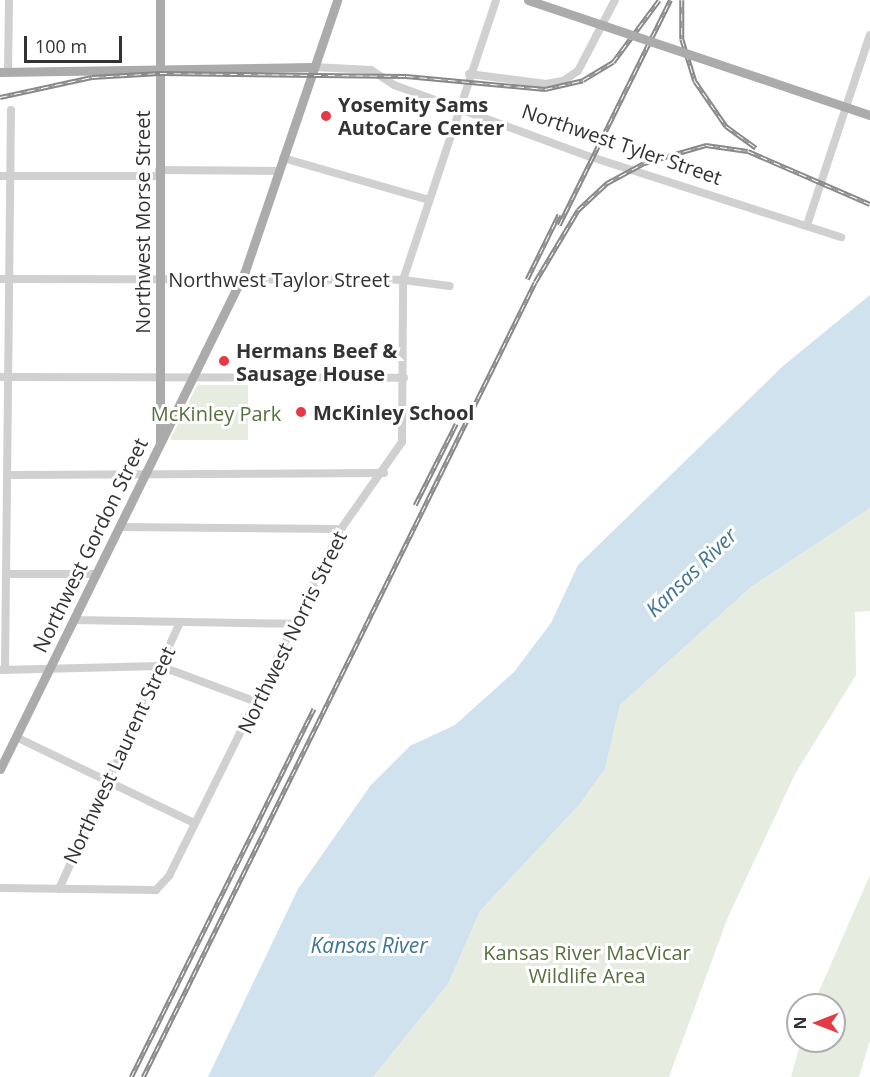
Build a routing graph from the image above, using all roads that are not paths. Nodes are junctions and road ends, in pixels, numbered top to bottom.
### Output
1 (9, 0) edge
2 (160, 0) edge
3 (337, 0) edge
4 (496, 0) edge
5 (528, 0) edge
6 (615, 0) edge
7 (870, 34) edge
8 (314, 67) junction
9 (160, 68) junction
10 (4, 72) edge
11 (469, 74) junction
12 (461, 105) junction
13 (11, 110) dead end
14 (870, 115) edge
15 (283, 158) junction
16 (278, 171) junction
17 (159, 173) junction
18 (0, 176) edge
19 (9, 176) junction
20 (426, 199) junction
21 (807, 225) junction
22 (841, 237) dead end
23 (4, 279) edge
24 (159, 279) junction
25 (241, 279) junction
26 (403, 280) junction
27 (450, 286) dead end
28 (0, 377) edge
29 (9, 377) junction
30 (159, 377) junction
31 (193, 378) junction
32 (404, 378) junction
33 (160, 444) junction
34 (384, 473) junction
35 (10, 475) junction
36 (145, 476) junction
37 (120, 527) junction
38 (341, 529) junction
39 (9, 574) junction
40 (96, 574) junction
41 (74, 620) junction
42 (180, 622) junction
43 (296, 624) junction
44 (160, 666) junction
45 (3, 670) edge
46 (49, 671) junction
47 (257, 702) junction
48 (16, 737) junction
49 (0, 769) edge
50 (107, 778) junction
51 (194, 823) junction
52 (0, 888) edge
53 (59, 889) junction

1 - 10 street
2 - 9 main road, Northwest Morse Street
3 - 8 main road, Northwest Gordon Street
4 - 11 street
5 - 14 main road, bridge
6 - 11 street
7 - 21 street
8 - 9 main road, Northwest Tyler Street
8 - 12 street, Northwest Tyler Street
8 - 15 main road, Northwest Gordon Street
9 - 10 main road, Northwest Tyler Street
9 - 17 main road, Northwest Morse Street
11 - 12 street
12 - 20 street
12 - 21 street, Northwest Tyler Street
13 - 19 street
15 - 16 main road, Northwest Gordon Street
15 - 20 street
16 - 17 street
16 - 25 main road, Northwest Gordon Street
17 - 19 street
17 - 24 main road, Northwest Morse Street
18 - 19 street
19 - 23 street
20 - 26 street
21 - 22 street, Northwest Tyler Street
23 - 24 street, Northwest Taylor Street
23 - 29 street
24 - 25 street, Northwest Taylor Street
24 - 30 main road, Northwest Morse Street
25 - 26 street, Northwest Taylor Street
25 - 31 main road, Northwest Gordon Street
26 - 27 street, Northwest Taylor Street
26 - 32 street
28 - 29 street
29 - 30 street
29 - 35 street
30 - 31 street
30 - 33 main road, Northwest Morse Street
31 - 32 street
31 - 33 main road, Northwest Gordon Street
32 - 34 street, Northwest Norris Street
33 - 36 main road, Northwest Gordon Street
34 - 36 street
34 - 38 street, Northwest Norris Street
35 - 36 street
35 - 39 street
36 - 37 main road, Northwest Gordon Street
37 - 38 street
37 - 40 main road, Northwest Gordon Street
38 - 43 street, Northwest Norris Street
39 - 40 street
39 - 45 street
40 - 41 main road, Northwest Gordon Street
41 - 42 street
41 - 46 main road, Northwest Gordon Street
42 - 43 street
42 - 44 street, Northwest Laurent Street
43 - 47 street, Northwest Norris Street
44 - 46 street
44 - 47 street
44 - 50 street, Northwest Laurent Street
45 - 46 street
46 - 48 main road, Northwest Gordon Street
47 - 51 street, Northwest Norris Street
48 - 49 main road, Northwest Gordon Street
48 - 50 street
50 - 51 street
50 - 53 street, Northwest Laurent Street
51 - 53 street, Northwest Norris Street
52 - 53 street

